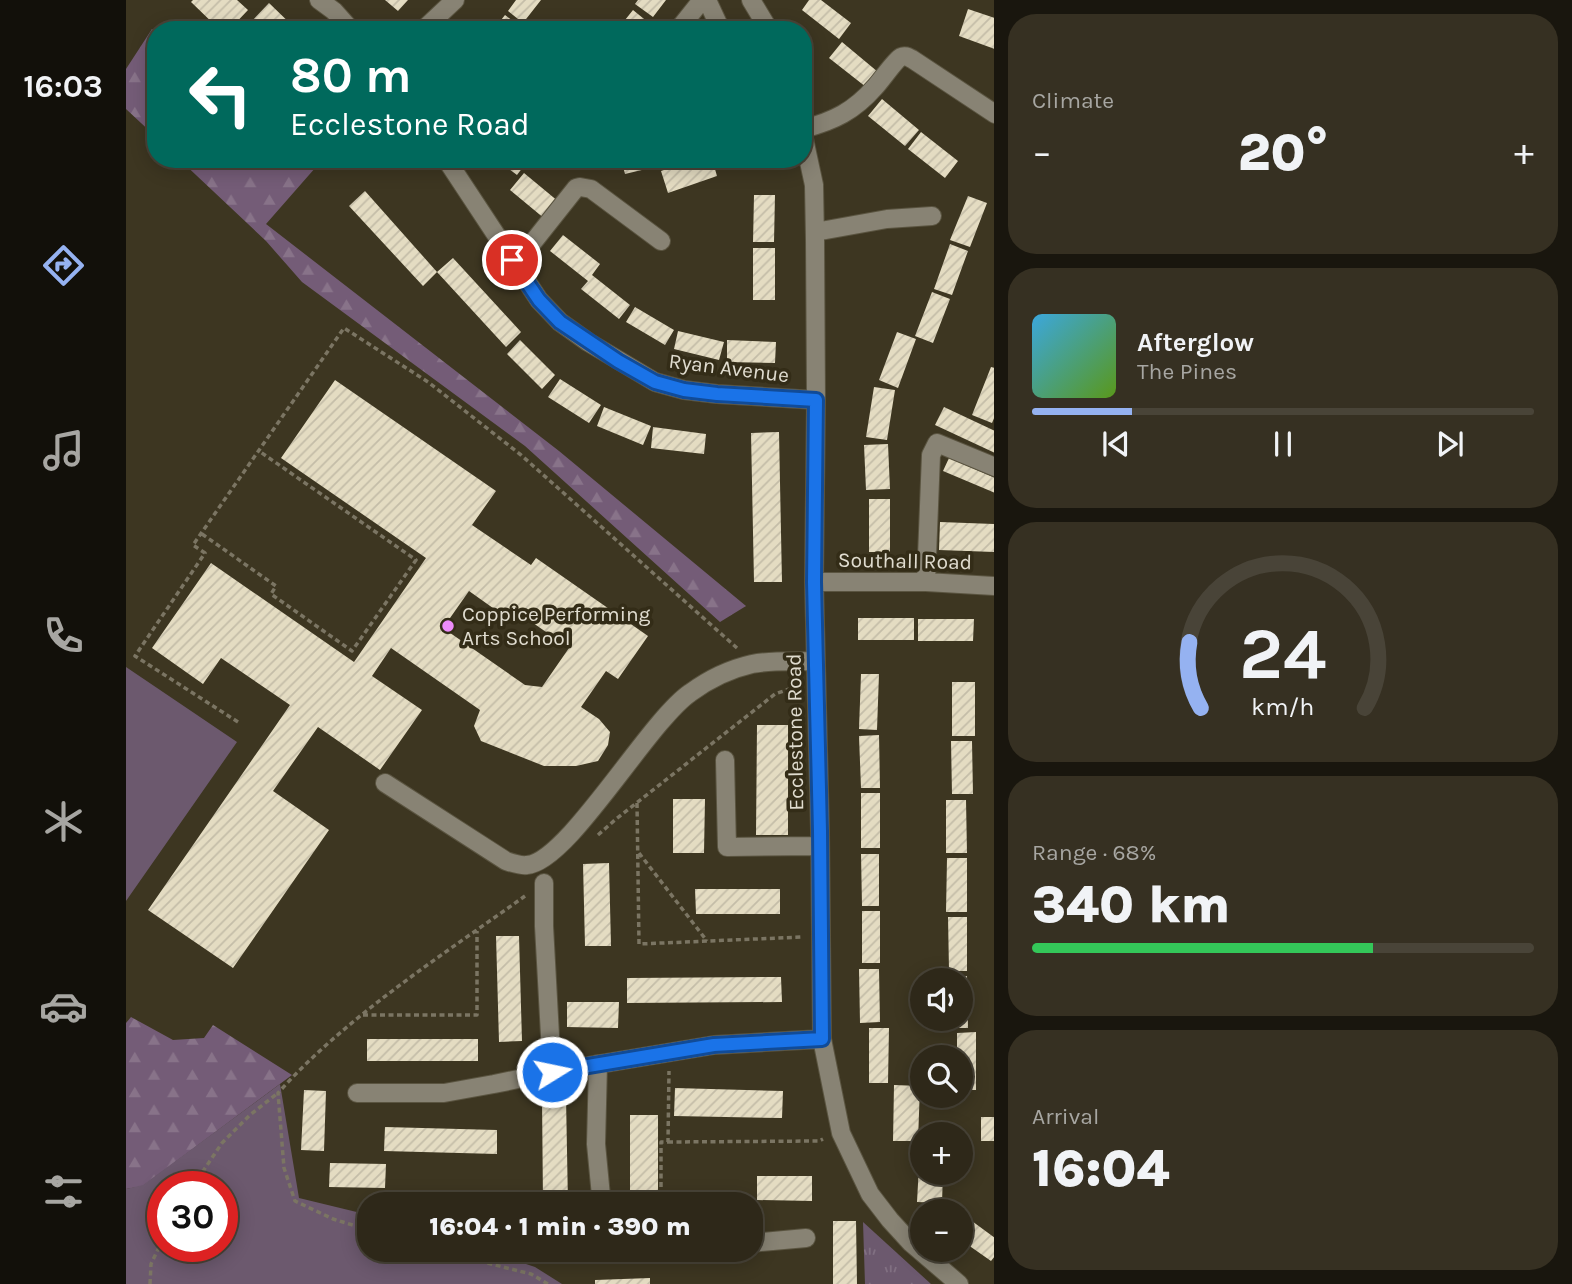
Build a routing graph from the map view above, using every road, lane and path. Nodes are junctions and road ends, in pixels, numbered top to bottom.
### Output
1 (319, 0) edge
2 (455, 0) edge
3 (704, 0) edge
4 (751, 0) edge
5 (343, 21) edge
6 (433, 21) edge
7 (686, 21) edge
8 (716, 21) edge
9 (764, 21) edge
10 (994, 113) edge
11 (812, 129) edge
12 (452, 168) edge
13 (810, 168) edge
14 (932, 216) dead end
15 (815, 232) junction
16 (661, 241) dead end
17 (512, 260) junction
18 (816, 400) junction
19 (259, 451) junction
20 (994, 467) edge
21 (201, 533) junction
22 (814, 582) junction
23 (926, 582) junction
24 (994, 586) edge
25 (816, 661) junction
26 (754, 663) junction
27 (817, 680) junction
28 (238, 722) dead end
29 (725, 760) dead end
30 (385, 783) dead end
31 (637, 802) junction
32 (595, 837) dead end
33 (820, 846) junction
34 (638, 851) junction
35 (544, 883) joint
36 (477, 931) junction
37 (821, 936) junction
38 (707, 941) junction
39 (363, 1015) junction
40 (822, 1039) junction
41 (669, 1051) junction
42 (598, 1064) junction
43 (552, 1072) junction
44 (278, 1093) junction
45 (357, 1093) dead end
46 (841, 1133) junction
47 (668, 1142) junction
48 (203, 1171) edge
49 (601, 1192) edge
50 (661, 1192) edge
51 (357, 1226) edge
52 (806, 1238) dead end
53 (763, 1242) edge
54 (152, 1262) edge
55 (481, 1262) edge
56 (150, 1284) edge
57 (548, 1284) edge
58 (959, 1284) edge

1 - 5 street
2 - 6 street
3 - 7 street
3 - 8 street
4 - 9 street
10 - 11 street
12 - 17 street, Ryan Avenue
13 - 15 street, Ecclestone Road
14 - 15 street
15 - 18 street, Ecclestone Road
16 - 17 street
17 - 18 street, Ryan Avenue
18 - 22 street, Ecclestone Road
19 - 21 path
19 - 21 path
19 - 26 path
20 - 23 street
21 - 28 path
22 - 23 street, Southall Road
22 - 25 street, Ecclestone Road
23 - 24 street, Southall Road
25 - 26 street
25 - 27 street, Ecclestone Road
26 - 30 street
27 - 31 path
27 - 33 street, Ecclestone Road
29 - 33 street
31 - 32 path
31 - 34 path
33 - 37 street, Ecclestone Road
34 - 38 path
34 - 38 path
35 - 36 path
35 - 43 street
36 - 39 path
36 - 39 path
37 - 38 path
37 - 40 street, Ecclestone Road
39 - 44 path
40 - 41 street
40 - 46 street, Ecclestone Road
41 - 42 street
41 - 47 path
42 - 43 street
42 - 49 street
43 - 45 street
44 - 48 path
44 - 51 path
46 - 47 path
46 - 58 street, Ecclestone Road
47 - 50 path
52 - 53 street
54 - 56 path
55 - 57 path

